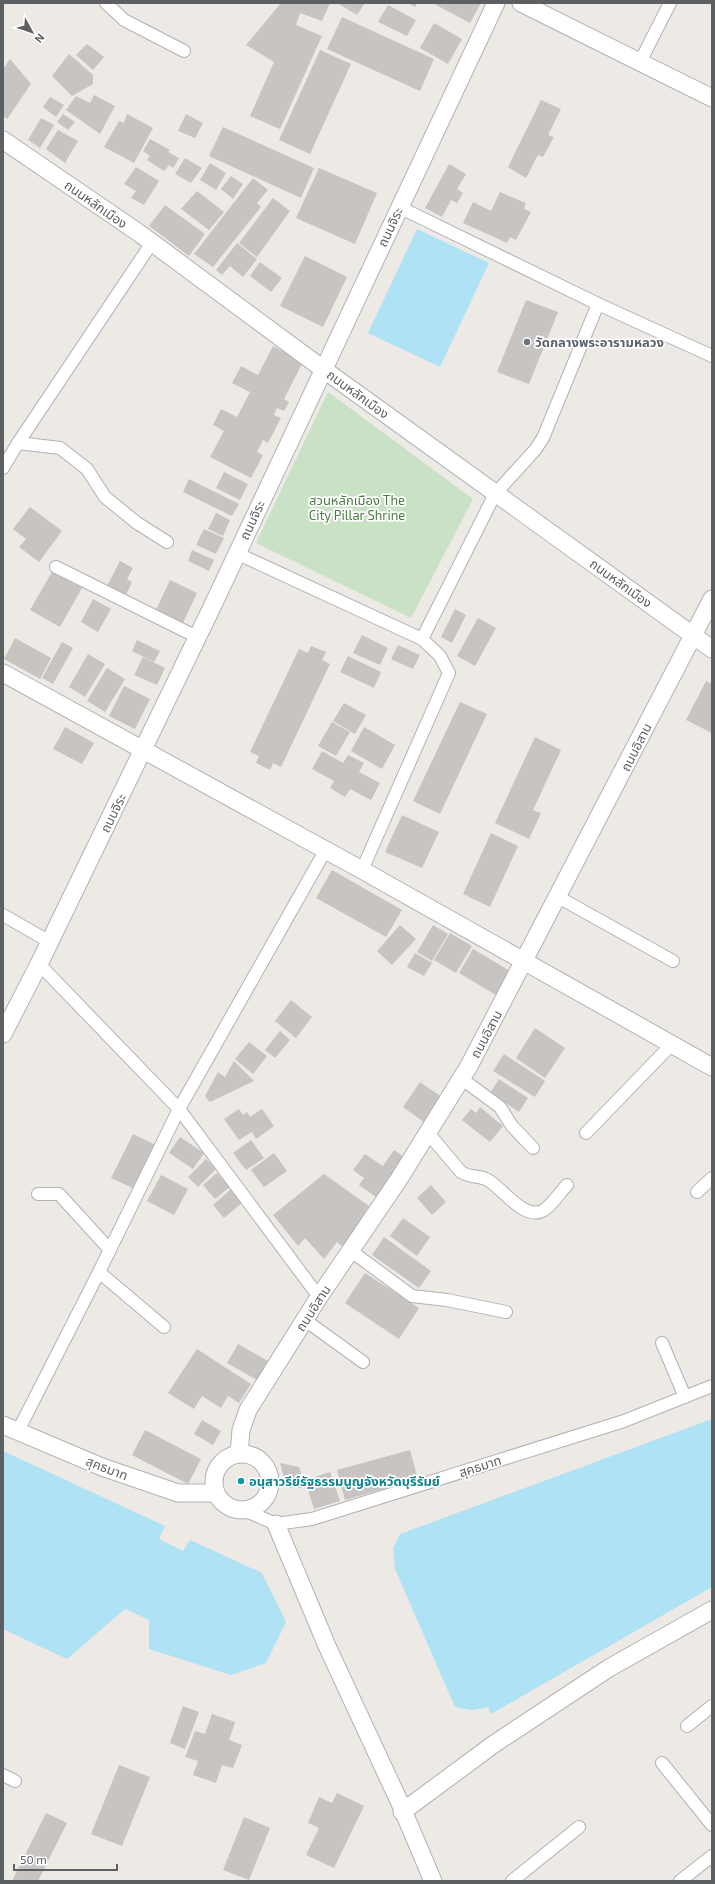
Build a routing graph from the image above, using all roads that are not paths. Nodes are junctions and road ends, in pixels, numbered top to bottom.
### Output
1 (106, 3) edge
2 (496, 3) edge
3 (521, 3) edge
4 (670, 3) edge
5 (184, 51) dead end
6 (640, 62) junction
7 (712, 98) edge
8 (3, 140) edge
9 (399, 207) junction
10 (151, 244) junction
11 (598, 304) junction
12 (712, 356) edge
13 (323, 369) junction
14 (18, 443) junction
15 (6, 455) edge
16 (3, 468) edge
17 (495, 494) junction
18 (167, 542) dead end
19 (236, 553) junction
20 (56, 567) dead end
21 (712, 599) edge
22 (694, 636) junction
23 (197, 637) junction
24 (422, 639) junction
25 (712, 649) edge
26 (3, 673) edge
27 (143, 751) junction
28 (325, 851) junction
29 (362, 870) junction
30 (558, 897) junction
31 (3, 915) edge
32 (50, 942) junction
33 (673, 961) dead end
34 (525, 962) junction
35 (39, 964) junction
36 (3, 1034) edge
37 (672, 1044) junction
38 (712, 1067) edge
39 (462, 1079) junction
40 (178, 1109) junction
41 (428, 1133) junction
42 (586, 1133) dead end
43 (533, 1148) dead end
44 (712, 1178) edge
45 (567, 1185) dead end
46 (697, 1192) dead end
47 (38, 1194) dead end
48 (110, 1250) junction
49 (351, 1251) junction
50 (99, 1272) junction
51 (320, 1297) junction
52 (506, 1312) dead end
53 (305, 1320) junction
54 (164, 1327) dead end
55 (662, 1343) dead end
56 (363, 1362) dead end
57 (712, 1386) edge
58 (685, 1397) junction
59 (10, 1428) edge
60 (239, 1454) junction
61 (215, 1493) junction
62 (246, 1511) junction
63 (276, 1524) junction
64 (712, 1610) edge
65 (712, 1706) edge
66 (687, 1726) dead end
67 (662, 1763) dead end
68 (3, 1775) edge
69 (15, 1781) dead end
70 (402, 1812) junction
71 (712, 1825) edge
72 (579, 1827) dead end
73 (712, 1856) edge
74 (433, 1881) edge
75 (512, 1881) edge
76 (680, 1881) edge

1 - 5 street
2 - 9 street, ถนนจิระ
3 - 6 street
4 - 6 street
6 - 7 street
8 - 10 street, ถนนหลักเมือง
9 - 11 street
9 - 13 street, ถนนจิระ
10 - 13 street, ถนนหลักเมือง
10 - 14 street
11 - 12 street
11 - 17 street
13 - 17 street, ถนนหลักเมือง
13 - 19 street, ถนนจิระ
14 - 15 street
14 - 18 street
15 - 16 street
17 - 22 street, ถนนหลักเมือง
17 - 24 street
19 - 23 street, ถนนจิระ
19 - 24 street
20 - 23 street
21 - 22 street, ถนนอิสาน
22 - 25 street, ถนนหลักเมือง
22 - 30 street, ถนนอิสาน
23 - 27 street, ถนนจิระ
24 - 29 street
26 - 27 street
27 - 28 street
27 - 32 street, ถนนจิระ
28 - 29 street
28 - 40 street
29 - 34 street
30 - 33 street
30 - 34 street, ถนนอิสาน
31 - 32 street
32 - 35 street, ถนนจิระ
34 - 37 street
34 - 39 street, ถนนอิสาน
35 - 36 street, ถนนจิระ
35 - 40 street
37 - 38 street
37 - 42 street
39 - 41 street, ถนนอิสาน
39 - 43 street
40 - 48 street
40 - 51 street
41 - 45 street
41 - 49 street, ถนนอิสาน
44 - 46 street
47 - 48 street
48 - 50 street
49 - 51 street, ถนนอิสาน
49 - 52 street
50 - 54 street
50 - 59 street
51 - 53 street, ถนนอิสาน
53 - 56 street
53 - 60 street, ถนนอิสาน
55 - 58 street
57 - 58 street, สุคธมาท
58 - 63 street, สุคธมาท
59 - 61 street, สุคธมาท
60 - 61 street
60 - 62 street
61 - 62 street
62 - 63 street
63 - 70 street
64 - 70 street
65 - 66 street
67 - 71 street
68 - 69 street
70 - 74 street
72 - 75 street
73 - 76 street

